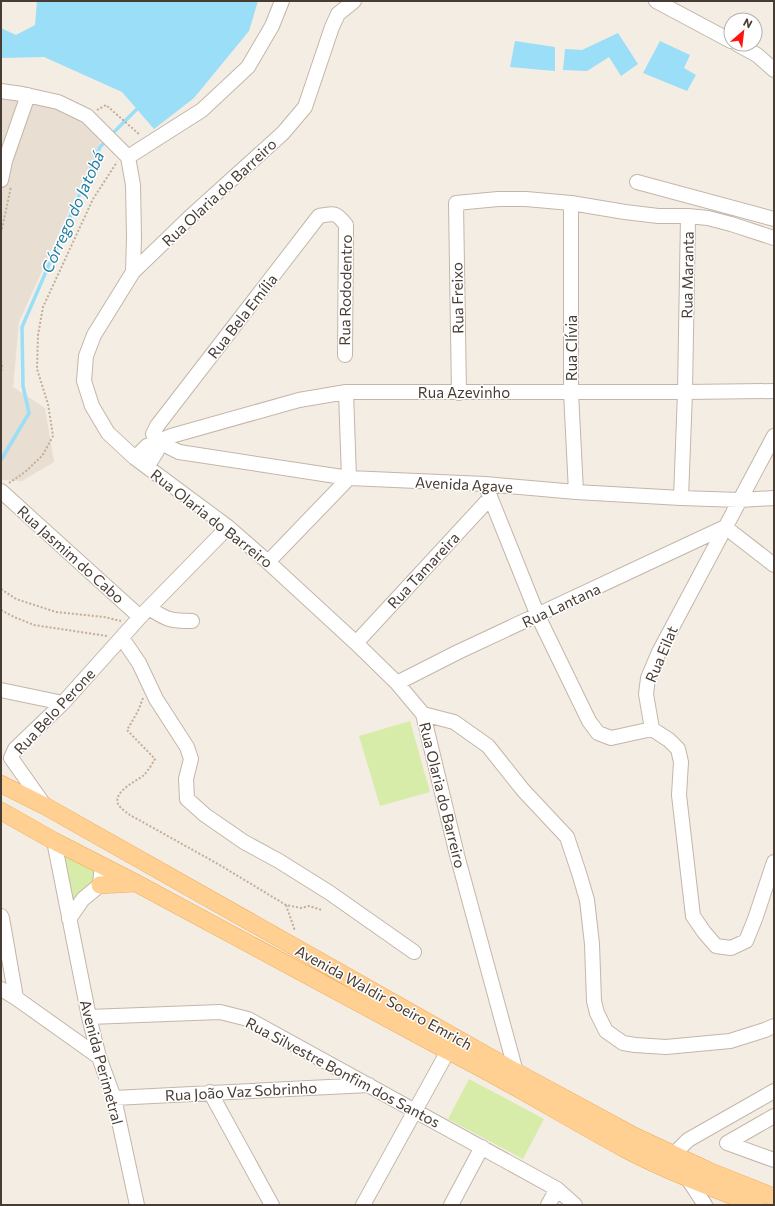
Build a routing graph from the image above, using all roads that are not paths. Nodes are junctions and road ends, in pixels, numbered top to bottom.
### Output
1 (282, 1) edge
2 (354, 1) edge
3 (656, 1) edge
4 (723, 37) edge
5 (752, 52) edge
6 (774, 70) edge
7 (1, 91) edge
8 (28, 95) junction
9 (124, 153) junction
10 (6, 182) edge
11 (637, 182) dead end
12 (456, 203) joint
13 (571, 203) junction
14 (688, 216) junction
15 (774, 219) edge
16 (346, 225) joint
17 (774, 238) edge
18 (133, 272) junction
19 (345, 355) dead end
20 (774, 391) edge
21 (346, 392) junction
22 (571, 392) junction
23 (685, 392) junction
24 (459, 393) junction
25 (774, 436) edge
26 (160, 440) junction
27 (135, 458) junction
28 (147, 467) junction
29 (349, 478) junction
30 (485, 484) junction
31 (4, 487) edge
32 (576, 492) junction
33 (490, 498) junction
34 (681, 498) junction
35 (774, 498) edge
36 (740, 500) junction
37 (228, 527) junction
38 (725, 527) junction
39 (268, 562) junction
40 (774, 565) edge
41 (141, 616) junction
42 (538, 616) junction
43 (192, 621) dead end
44 (122, 638) junction
45 (356, 643) junction
46 (397, 683) junction
47 (1, 690) edge
48 (63, 703) junction
49 (423, 714) junction
50 (652, 729) junction
51 (1, 784) edge
52 (45, 806) junction
53 (1, 811) edge
54 (98, 837) junction
55 (54, 840) junction
56 (774, 862) edge
57 (102, 865) junction
58 (136, 883) junction
59 (100, 885) junction
60 (1, 916) edge
61 (69, 919) junction
62 (414, 952) dead end
63 (1, 989) edge
64 (16, 998) junction
65 (89, 1017) junction
66 (774, 1026) edge
67 (448, 1051) junction
68 (99, 1057) junction
69 (513, 1078) junction
70 (369, 1085) junction
71 (774, 1091) edge
72 (210, 1092) junction
73 (114, 1098) junction
74 (415, 1110) junction
75 (774, 1116) edge
76 (482, 1147) junction
77 (774, 1160) edge
78 (670, 1162) junction
79 (688, 1179) junction
80 (557, 1189) junction
81 (774, 1197) edge
82 (136, 1205) edge
83 (272, 1205) edge
84 (363, 1205) edge
85 (451, 1205) edge
86 (548, 1205) edge
87 (575, 1205) edge
88 (705, 1205) edge
89 (756, 1205) edge

1 - 9 street
2 - 18 street, Rua Olaria do Barreiro
3 - 4 street
5 - 6 street
7 - 8 street
8 - 9 street
8 - 10 street
9 - 18 street
11 - 15 street
12 - 13 street, Rua Maranta
12 - 24 street, Rua Freixo
13 - 14 street, Rua Maranta
13 - 22 street, Rua Clívia
14 - 17 street
14 - 23 street, Rua Maranta
16 - 19 street, Rua Rododentro
16 - 26 street, Rua Bela Emília
18 - 27 street, Rua Olaria do Barreiro
20 - 23 street, Rua Azevinho
21 - 24 street, Rua Azevinho
21 - 26 street, Rua Azevinho
21 - 29 street
22 - 23 street, Rua Azevinho
22 - 24 street, Rua Azevinho
22 - 32 street, Rua Clívia
23 - 34 street, Rua Maranta
25 - 36 street, Rua Eilat
26 - 27 street, Rua Azevinho
26 - 28 street
26 - 29 street, Avenida Agave
27 - 28 street, Rua Olaria do Barreiro
28 - 37 street, Rua Olaria do Barreiro
29 - 30 street, Avenida Agave
29 - 39 street
30 - 32 street, Avenida Agave
30 - 33 street
31 - 41 street, Rua Jasmim do Cabo
32 - 34 street, Avenida Agave
33 - 42 street
33 - 45 street, Rua Tamareira
34 - 36 street, Avenida Agave
35 - 36 street, Avenida Agave
36 - 38 street, Rua Eilat
37 - 39 street, Rua Olaria do Barreiro
37 - 41 street, Rua Belo Perone
38 - 40 street
38 - 42 street, Rua Lantana
38 - 50 street, Rua Eilat
39 - 45 street, Rua Olaria do Barreiro
41 - 43 street, Rua Jasmim do Cabo
41 - 44 street, Rua Belo Perone
42 - 46 street, Rua Lantana
42 - 50 street
44 - 48 street, Rua Belo Perone
44 - 62 street
45 - 46 street, Rua Olaria do Barreiro
46 - 49 street, Rua Olaria do Barreiro
47 - 48 street
48 - 52 street, Rua Belo Perone
49 - 66 street
49 - 69 street, Rua Olaria do Barreiro
50 - 56 street
51 - 52 main road, Avenida Waldir Soeiro Emrich
52 - 54 main road, Avenida Waldir Soeiro Emrich
53 - 55 main road, Avenida Waldir Soeiro Emrich
54 - 55 main road
54 - 57 main road
54 - 69 main road, Avenida Waldir Soeiro Emrich
55 - 57 main road, Avenida Waldir Soeiro Emrich
55 - 61 street, Avenida Perimetral
57 - 58 main road, Avenida Waldir Soeiro Emrich
57 - 59 street
58 - 59 main road
58 - 67 main road, Avenida Waldir Soeiro Emrich
59 - 61 street
60 - 64 street
61 - 65 street, Avenida Perimetral
63 - 64 street
64 - 68 street
65 - 68 street, Avenida Perimetral
65 - 70 street, Rua Silvestre Bonfim dos Santos
67 - 69 main road, Avenida Waldir Soeiro Emrich
67 - 74 street
68 - 73 street, Avenida Perimetral
69 - 78 main road, Avenida Waldir Soeiro Emrich
70 - 72 street, Rua João Vaz Sobrinho
70 - 74 street, Rua Silvestre Bonfim dos Santos
71 - 78 street
72 - 73 street, Rua João Vaz Sobrinho
72 - 83 street
73 - 82 street, Avenida Perimetral
74 - 76 street, Rua Silvestre Bonfim dos Santos
74 - 84 street
75 - 77 street
76 - 80 street, Rua Silvestre Bonfim dos Santos
76 - 85 street
78 - 79 main road, Avenida Waldir Soeiro Emrich
78 - 81 main road, Avenida Waldir Soeiro Emrich
79 - 88 street
79 - 89 main road, Avenida Waldir Soeiro Emrich
80 - 86 street
80 - 87 street, Rua Silvestre Bonfim dos Santos

